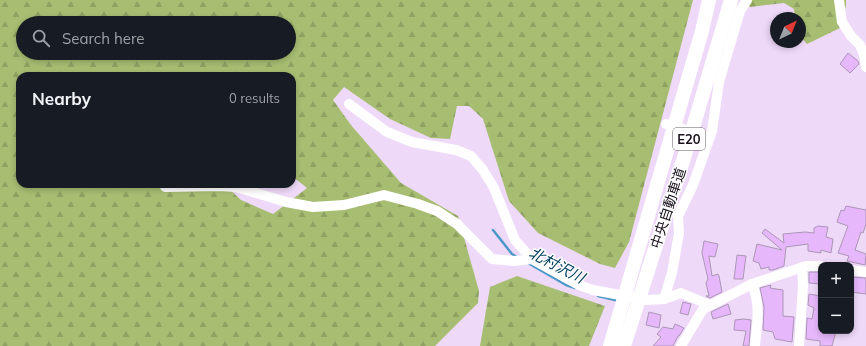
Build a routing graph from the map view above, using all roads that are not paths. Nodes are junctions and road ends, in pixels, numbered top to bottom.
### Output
1 (709, 0) edge
2 (731, 0) edge
3 (747, 0) edge
4 (839, 0) edge
5 (866, 67) edge
6 (349, 104) dead end
7 (666, 124) dead end
8 (709, 136) junction
9 (239, 188) edge
10 (532, 258) junction
11 (818, 266) edge
12 (802, 267) junction
13 (854, 270) edge
14 (866, 272) edge
15 (752, 284) junction
16 (664, 299) junction
17 (710, 305) junction
18 (610, 346) edge
19 (624, 346) edge
20 (681, 346) edge
21 (755, 346) edge
22 (799, 346) edge

1 - 18 highway, 中央自動車道 / E20
2 - 19 highway, 中央自動車道 / E20
3 - 8 street
4 - 5 street
6 - 10 street
7 - 8 street
8 - 16 street
9 - 10 street
10 - 16 street
11 - 12 street
12 - 15 street
12 - 22 street
13 - 14 street
15 - 17 street
15 - 21 street
16 - 17 street
17 - 20 street

